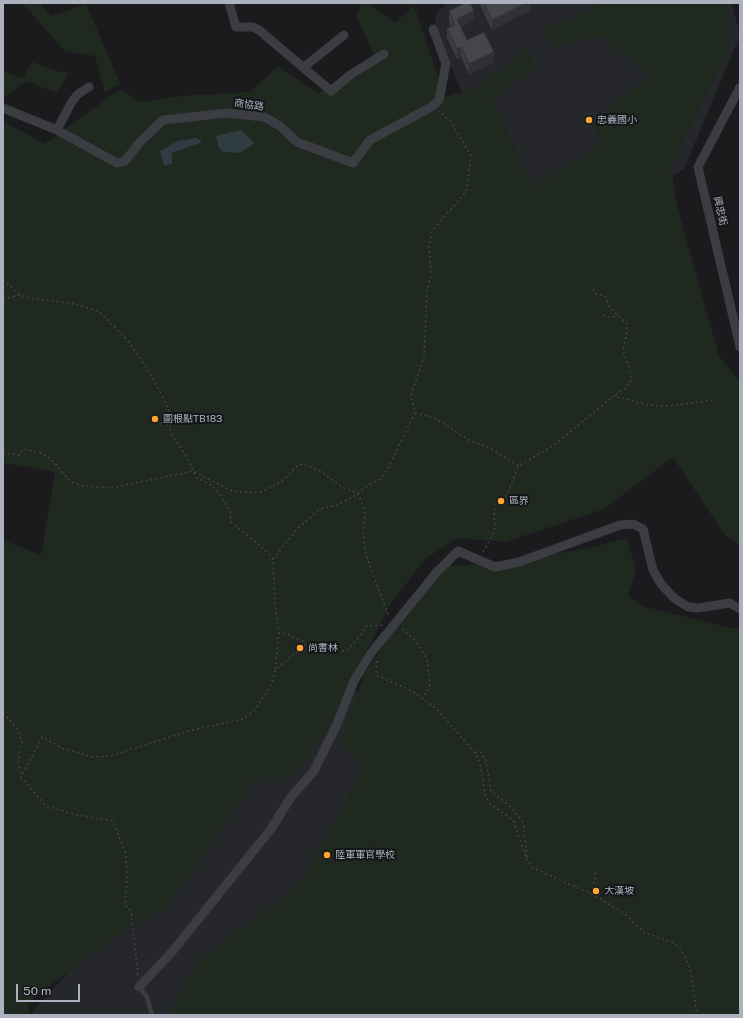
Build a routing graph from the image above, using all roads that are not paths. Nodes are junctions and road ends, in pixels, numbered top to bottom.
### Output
1 (229, 3) edge
2 (433, 29) dead end
3 (344, 35) dead end
4 (384, 54) dead end
5 (304, 67) junction
6 (89, 87) dead end
7 (740, 87) edge
8 (3, 108) edge
9 (57, 130) junction
10 (740, 347) edge
11 (740, 609) edge
12 (139, 987) joint
13 (152, 1015) edge

1 - 5 street
2 - 9 street, 商協路
3 - 5 street
4 - 5 street
6 - 9 street
7 - 10 street, 興忠街
8 - 9 street, 商協路
11 - 12 street
12 - 13 lane

